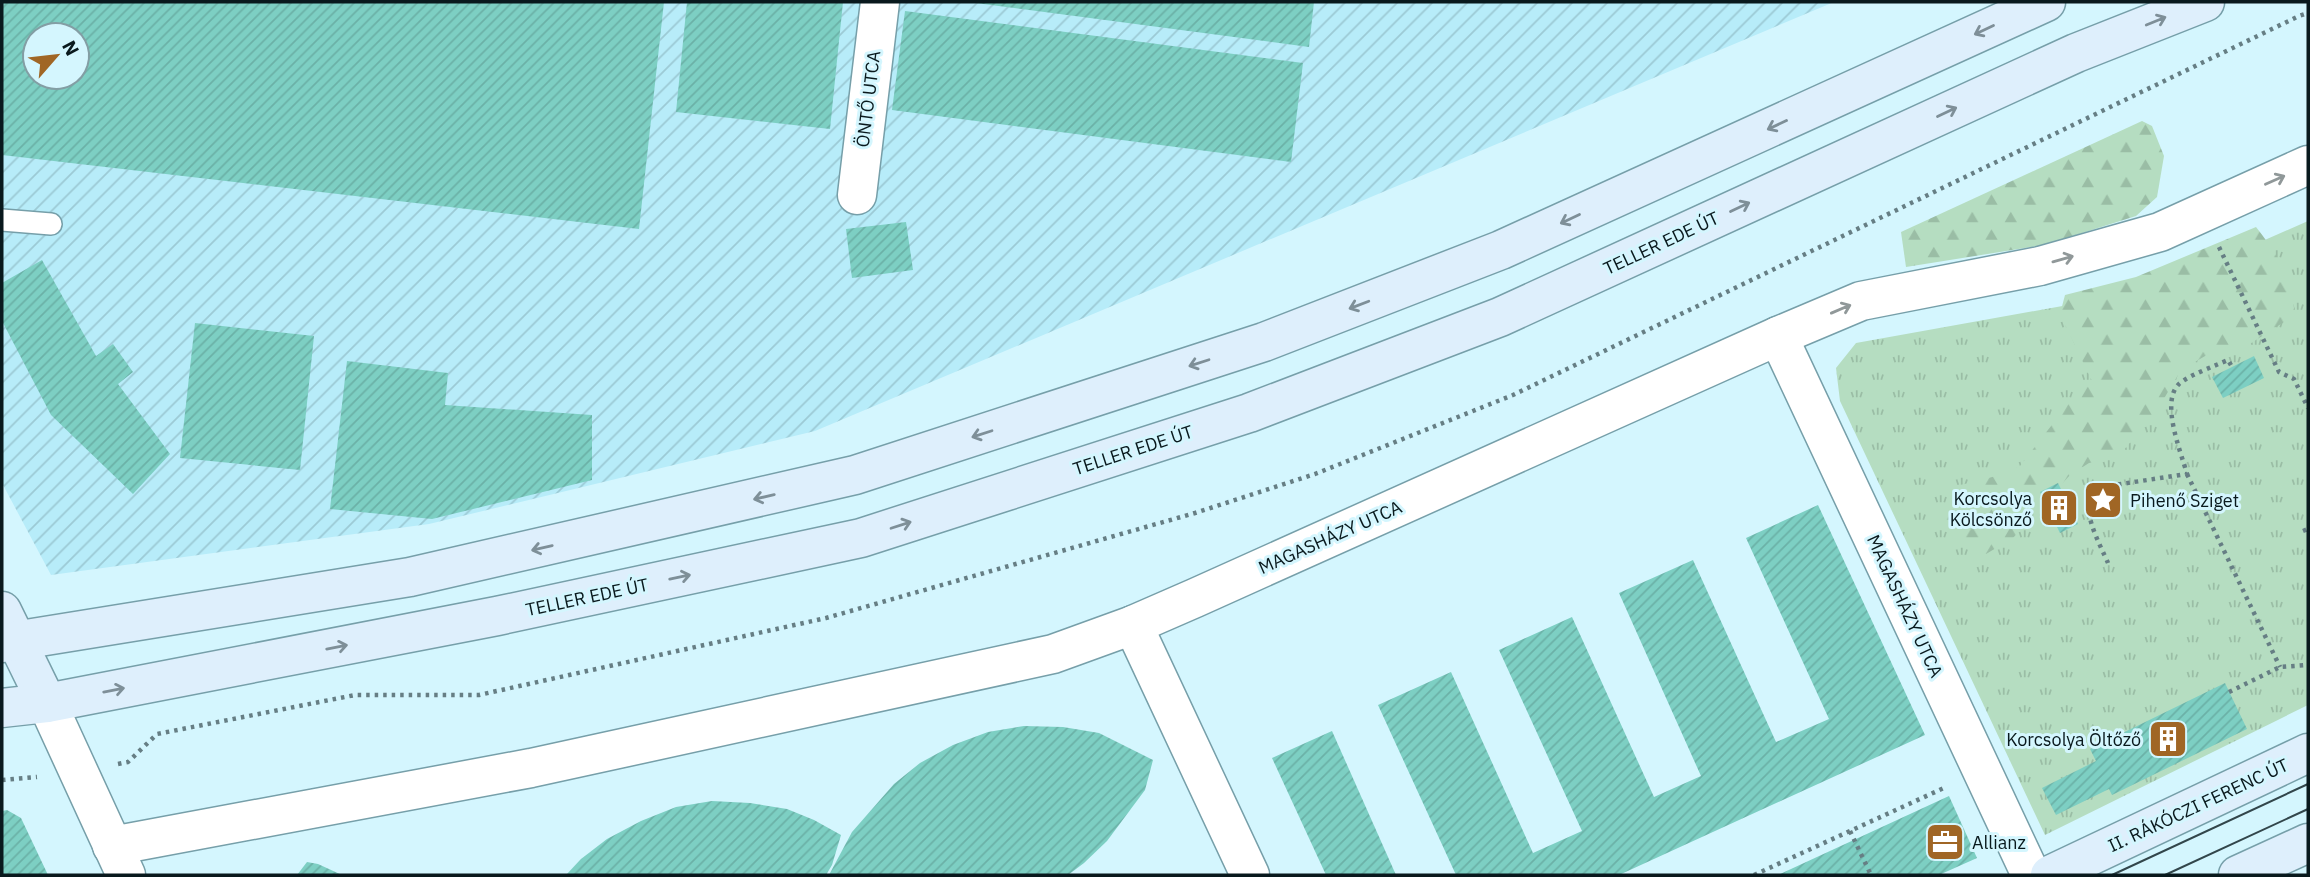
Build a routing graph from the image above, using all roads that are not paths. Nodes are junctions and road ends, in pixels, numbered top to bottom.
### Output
1 (880, 2) edge
2 (2046, 2) edge
3 (2205, 2) edge
4 (2308, 165) edge
5 (857, 195) dead end
6 (2, 220) edge
7 (51, 224) dead end
8 (1779, 336) junction
9 (1133, 625) junction
10 (7, 632) edge
11 (47, 704) junction
12 (2, 708) edge
13 (2308, 753) edge
14 (2308, 843) edge
15 (119, 861) edge
16 (1250, 875) edge
17 (2031, 875) edge
18 (2050, 875) edge
19 (2238, 875) edge

1 - 5 street, ÖNTŐ UTCA
2 -> 10 main road
11 -> 3 main road, TELLER EDE ÚT
8 -> 4 street, MAGASHÁZY UTCA
6 - 7 lane
8 - 9 street, MAGASHÁZY UTCA
8 - 17 street, MAGASHÁZY UTCA
9 - 15 street, MAGASHÁZY UTCA
9 - 16 street
10 - 11 main road
11 - 12 main road, TELLER EDE ÚT
11 - 15 street
13 - 18 main road, II. RÁKÓCZI FERENC ÚT
14 - 19 main road

